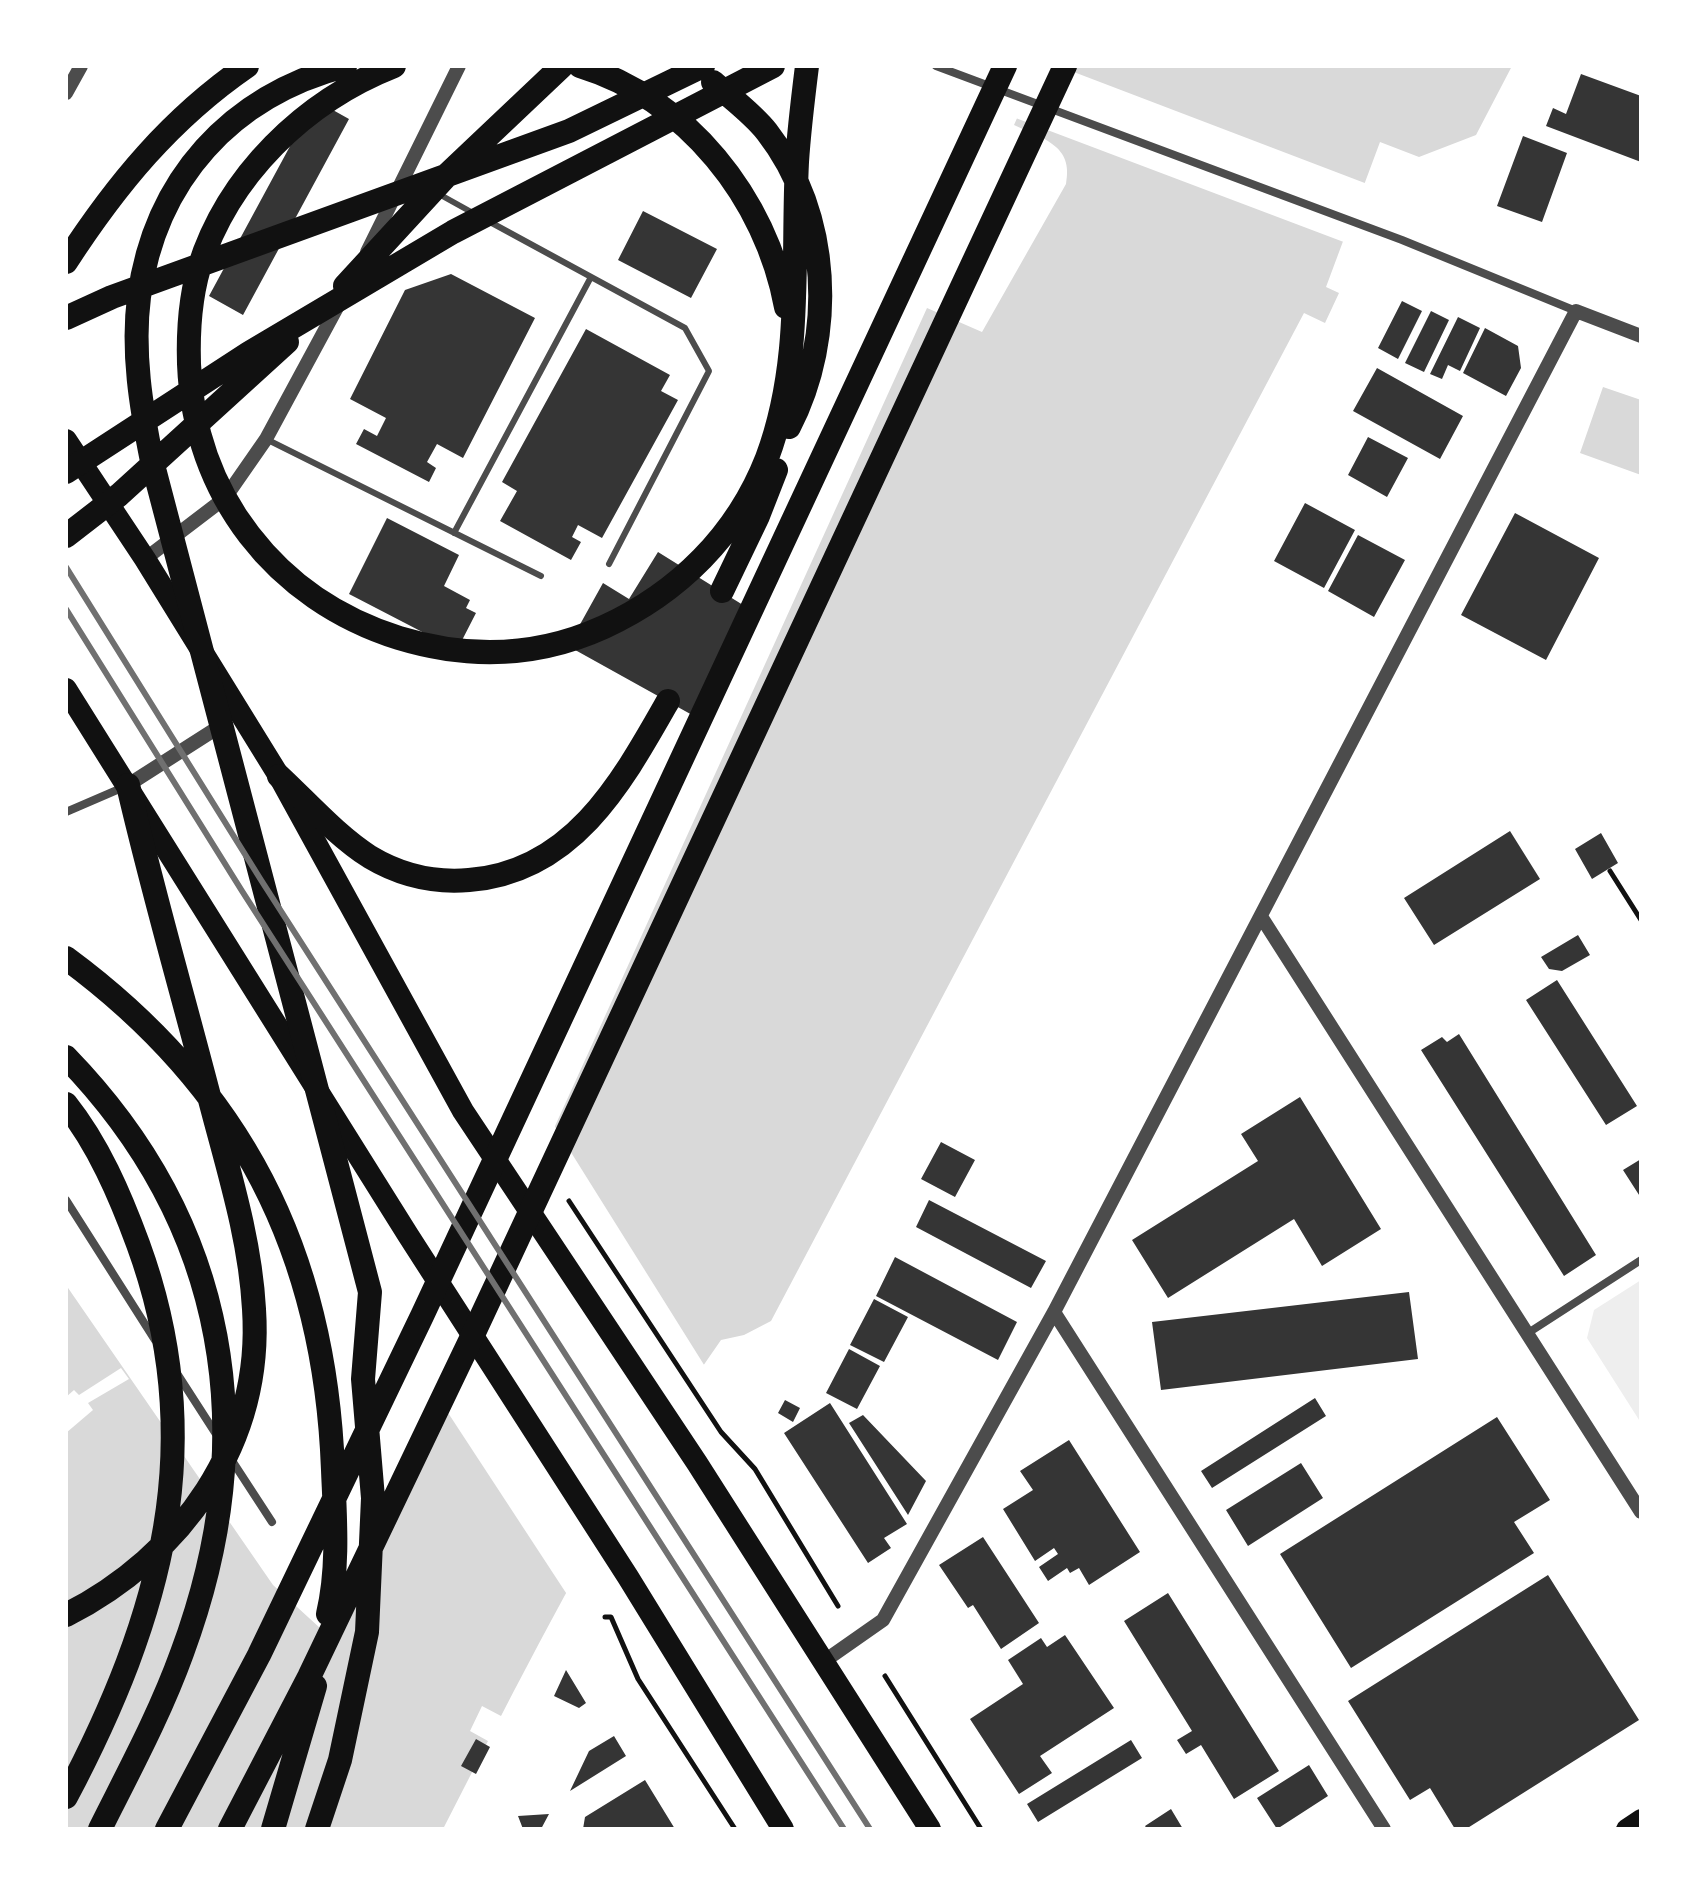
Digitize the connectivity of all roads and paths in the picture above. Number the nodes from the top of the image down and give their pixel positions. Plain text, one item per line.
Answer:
1 (81, 66) edge
2 (247, 66) edge
3 (345, 66) edge
4 (394, 66) edge
5 (459, 66) edge
6 (562, 66) edge
7 (580, 66) edge
8 (687, 66) edge
9 (703, 66) edge
10 (773, 66) edge
11 (807, 66) edge
12 (936, 66) edge
13 (1005, 66) edge
14 (1065, 66) edge
15 (66, 93) edge
16 (407, 177) junction
17 (66, 262) edge
18 (591, 277) junction
19 (1576, 311) junction
20 (66, 318) edge
21 (1641, 336) edge
22 (789, 427) junction
23 (266, 439) junction
24 (66, 440) edge
25 (66, 472) edge
26 (454, 533) junction
27 (66, 536) edge
28 (145, 559) junction
29 (609, 564) dead end
30 (541, 576) dead end
31 (726, 583) dead end
32 (66, 689) edge
33 (668, 701) dead end
34 (240, 714) junction
35 (279, 776) junction
36 (128, 785) junction
37 (66, 812) edge
38 (1610, 871) dead end
39 (1262, 918) junction
40 (1641, 920) edge
41 (66, 958) edge
42 (66, 1057) edge
43 (66, 1104) edge
44 (66, 1200) edge
45 (568, 1200) dead end
46 (1641, 1260) edge
47 (1054, 1312) junction
48 (1528, 1333) junction
49 (1641, 1512) edge
50 (272, 1522) dead end
51 (838, 1606) dead end
52 (66, 1615) edge
53 (605, 1617) dead end
54 (823, 1662) junction
55 (885, 1676) dead end
56 (66, 1797) edge
57 (1641, 1819) edge
58 (100, 1829) edge
59 (167, 1829) edge
60 (230, 1829) edge
61 (273, 1829) edge
62 (317, 1829) edge
63 (735, 1829) edge
64 (783, 1829) edge
65 (930, 1829) edge
66 (981, 1829) edge
67 (1384, 1829) edge
68 (1626, 1829) edge

1 - 15 street
2 - 17 highway
3 - 62 highway
4 - 11 highway
5 - 16 street
6 - 27 highway
7 - 22 highway
8 - 22 highway
9 - 20 highway
10 - 25 highway
12 - 19 street
13 - 59 highway
14 - 60 highway
16 - 18 lane
16 - 23 street
18 - 26 lane
18 - 29 lane
19 - 21 street
19 - 39 street
22 - 31 highway
23 - 26 lane
23 - 28 street
24 - 28 highway
26 - 30 lane
28 - 34 highway
32 - 36 highway
33 - 35 highway
34 - 35 highway
34 - 36 street
35 - 54 highway
36 - 37 street
36 - 52 highway
36 - 64 highway
38 - 40 path
39 - 47 street
39 - 48 street
41 - 61 highway
42 - 58 highway
43 - 56 highway
44 - 50 street
45 - 51 path
46 - 48 street
47 - 54 street
47 - 67 street
48 - 49 street
53 - 63 path
54 - 65 highway
55 - 66 path
57 - 68 main road

